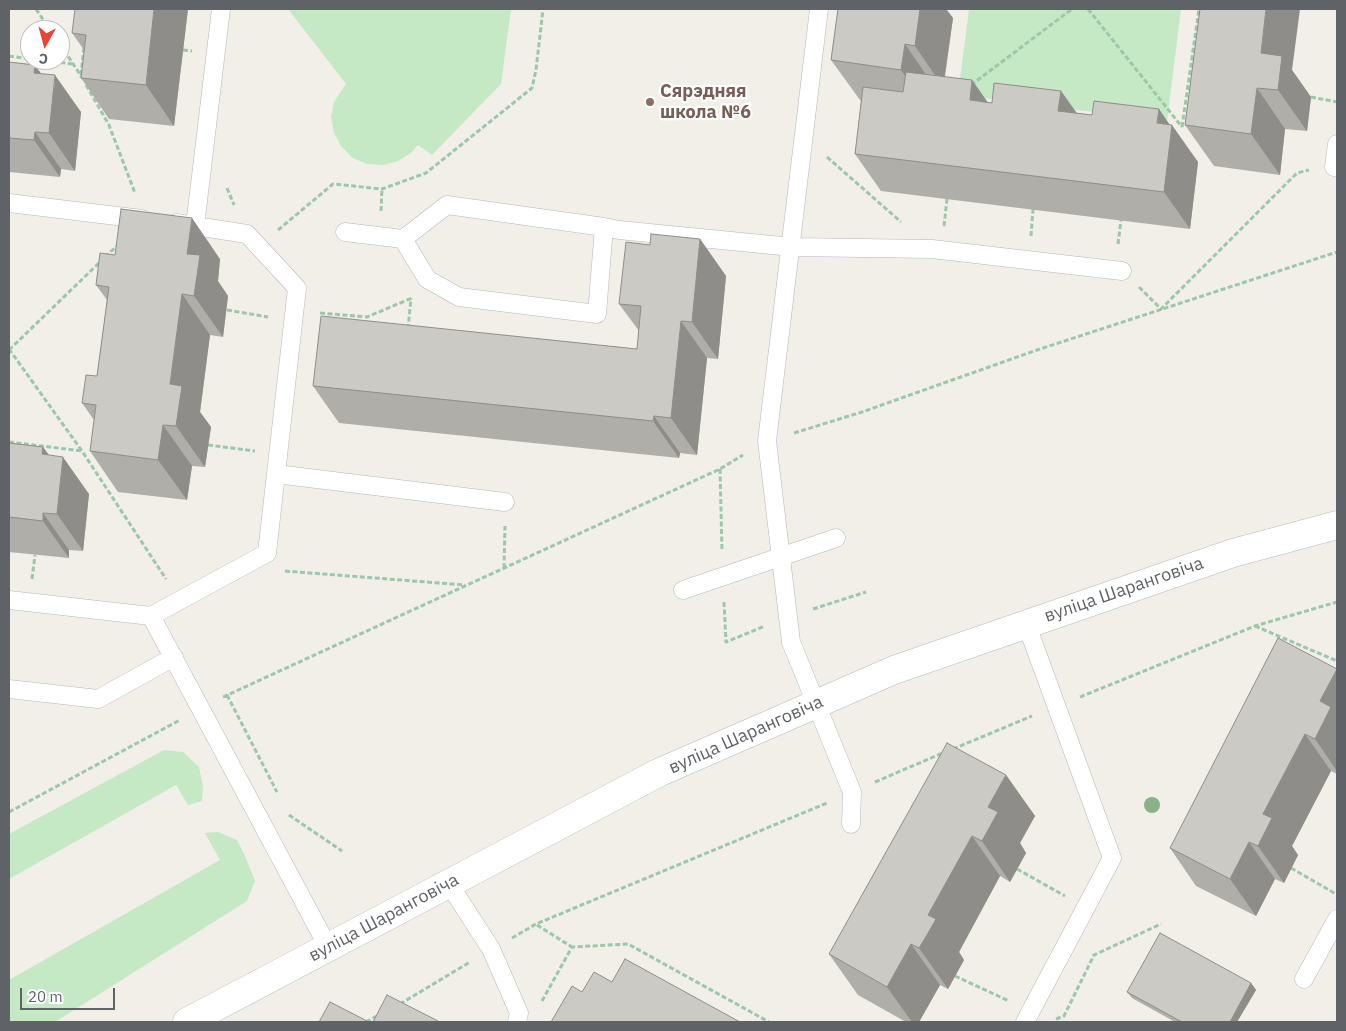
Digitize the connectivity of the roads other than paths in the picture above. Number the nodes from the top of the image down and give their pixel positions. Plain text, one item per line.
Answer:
1 (221, 9) edge
2 (819, 9) edge
3 (1337, 144) edge
4 (1334, 165) road end
5 (9, 203) edge
6 (196, 226) junction
7 (604, 227) junction
8 (345, 232) dead end
9 (402, 239) junction
10 (792, 247) junction
11 (1122, 271) road end
12 (276, 474) junction
13 (505, 502) road end
14 (1337, 525) edge
15 (836, 538) dead end
16 (780, 557) junction
17 (683, 590) dead end
18 (9, 600) edge
19 (151, 616) junction
20 (1026, 623) junction
21 (174, 657) junction
22 (9, 689) edge
23 (817, 704) junction
24 (851, 824) dead end
25 (450, 884) junction
26 (1337, 919) edge
27 (328, 947) junction
28 (1304, 979) dead end
29 (1028, 1017) edge
30 (518, 1018) edge
31 (187, 1022) edge

1 - 6 lane
2 - 10 lane
3 - 4 lane
5 - 6 lane
6 - 12 lane
7 - 9 lane
7 - 9 lane
7 - 10 lane
8 - 9 lane
10 - 11 lane
10 - 16 lane
12 - 13 lane
12 - 19 lane
14 - 20 main road, вуліца Шаранговіча
15 - 16 lane
16 - 17 lane
16 - 23 lane
18 - 19 lane
19 - 21 lane
20 - 23 main road, вуліца Шаранговіча
20 - 29 lane
21 - 22 lane
21 - 27 lane
23 - 24 lane
23 - 25 main road, вуліца Шаранговіча
25 - 27 main road, вуліца Шаранговіча
25 - 30 lane
26 - 28 lane
27 - 31 main road, вуліца Шаранговіча

